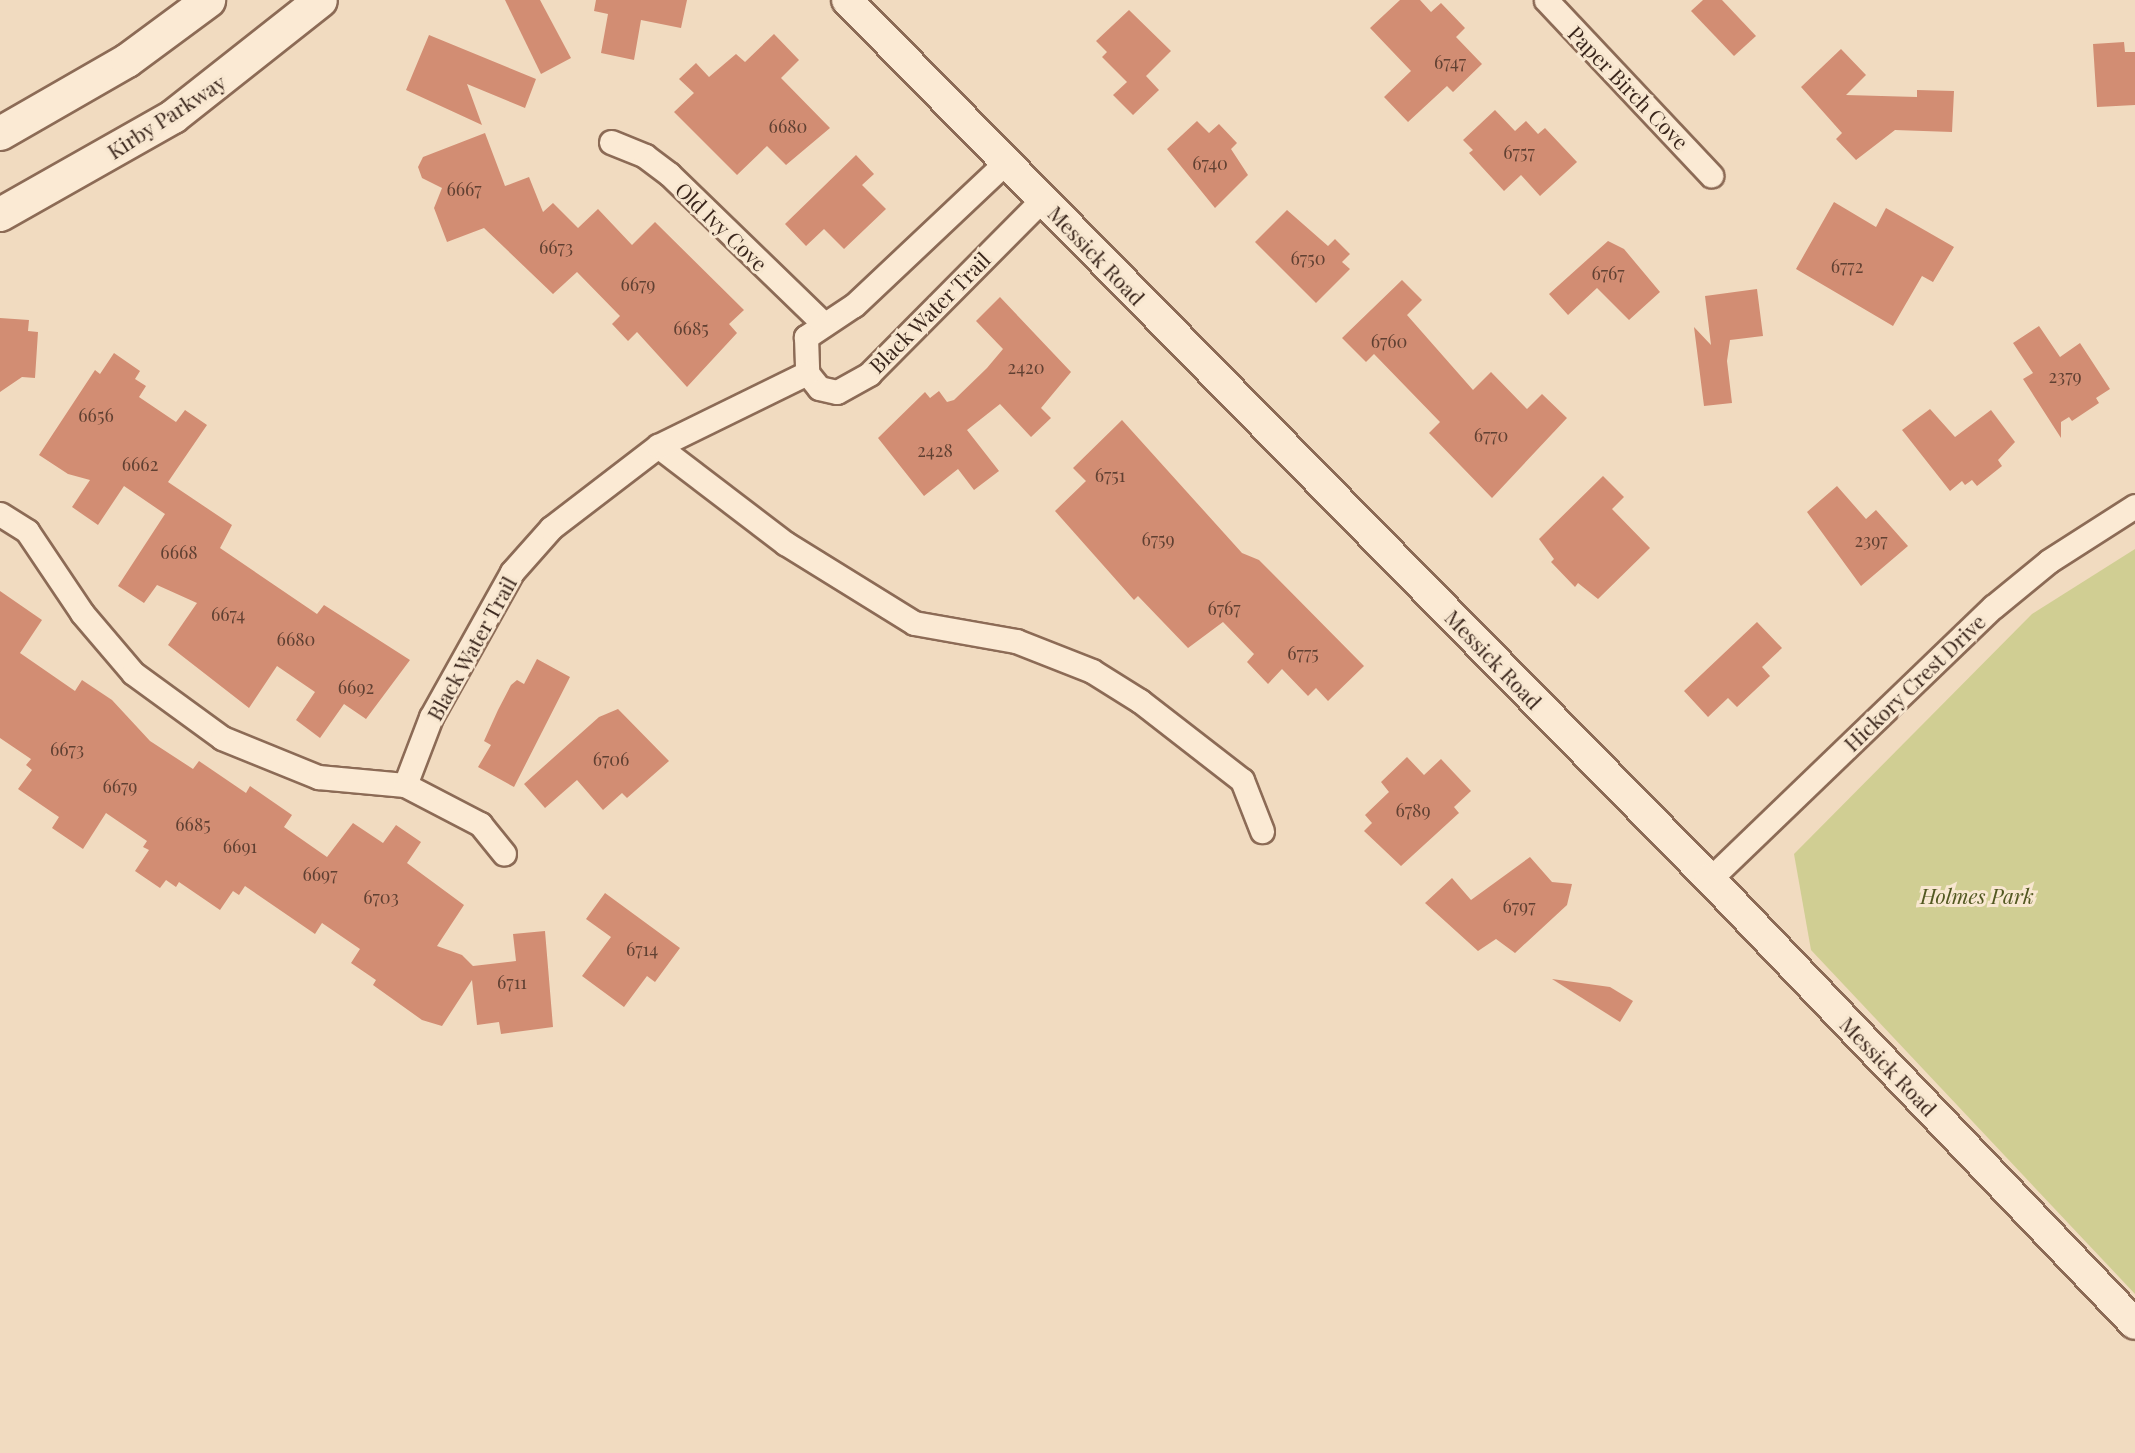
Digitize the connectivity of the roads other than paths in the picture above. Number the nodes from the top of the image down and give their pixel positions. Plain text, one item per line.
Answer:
1 (208, 0) edge
2 (320, 0) edge
3 (847, 0) edge
4 (1546, 0) edge
5 (0, 133) edge
6 (611, 142) dead end
7 (1006, 162) junction
8 (1711, 175) dead end
9 (1042, 199) junction
10 (0, 214) edge
11 (824, 324) junction
12 (807, 373) junction
13 (658, 446) junction
14 (2135, 506) edge
15 (0, 514) edge
16 (405, 785) junction
17 (1262, 831) dead end
18 (504, 854) dead end
19 (1710, 879) junction
20 (2135, 1324) edge

1 - 5 main road
2 - 10 main road, Kirby Parkway
3 - 7 street, Messick Road
4 - 8 street, Paper Birch Cove
6 - 11 street, Old Ivy Cove
7 - 9 street, Messick Road
7 - 11 street
9 - 12 street, Black Water Trail
9 - 19 street, Messick Road
11 - 12 street
12 - 13 street, Black Water Trail
13 - 16 street, Black Water Trail
13 - 17 street
14 - 19 street, Hickory Crest Drive
15 - 16 street
16 - 18 street
19 - 20 street, Messick Road

